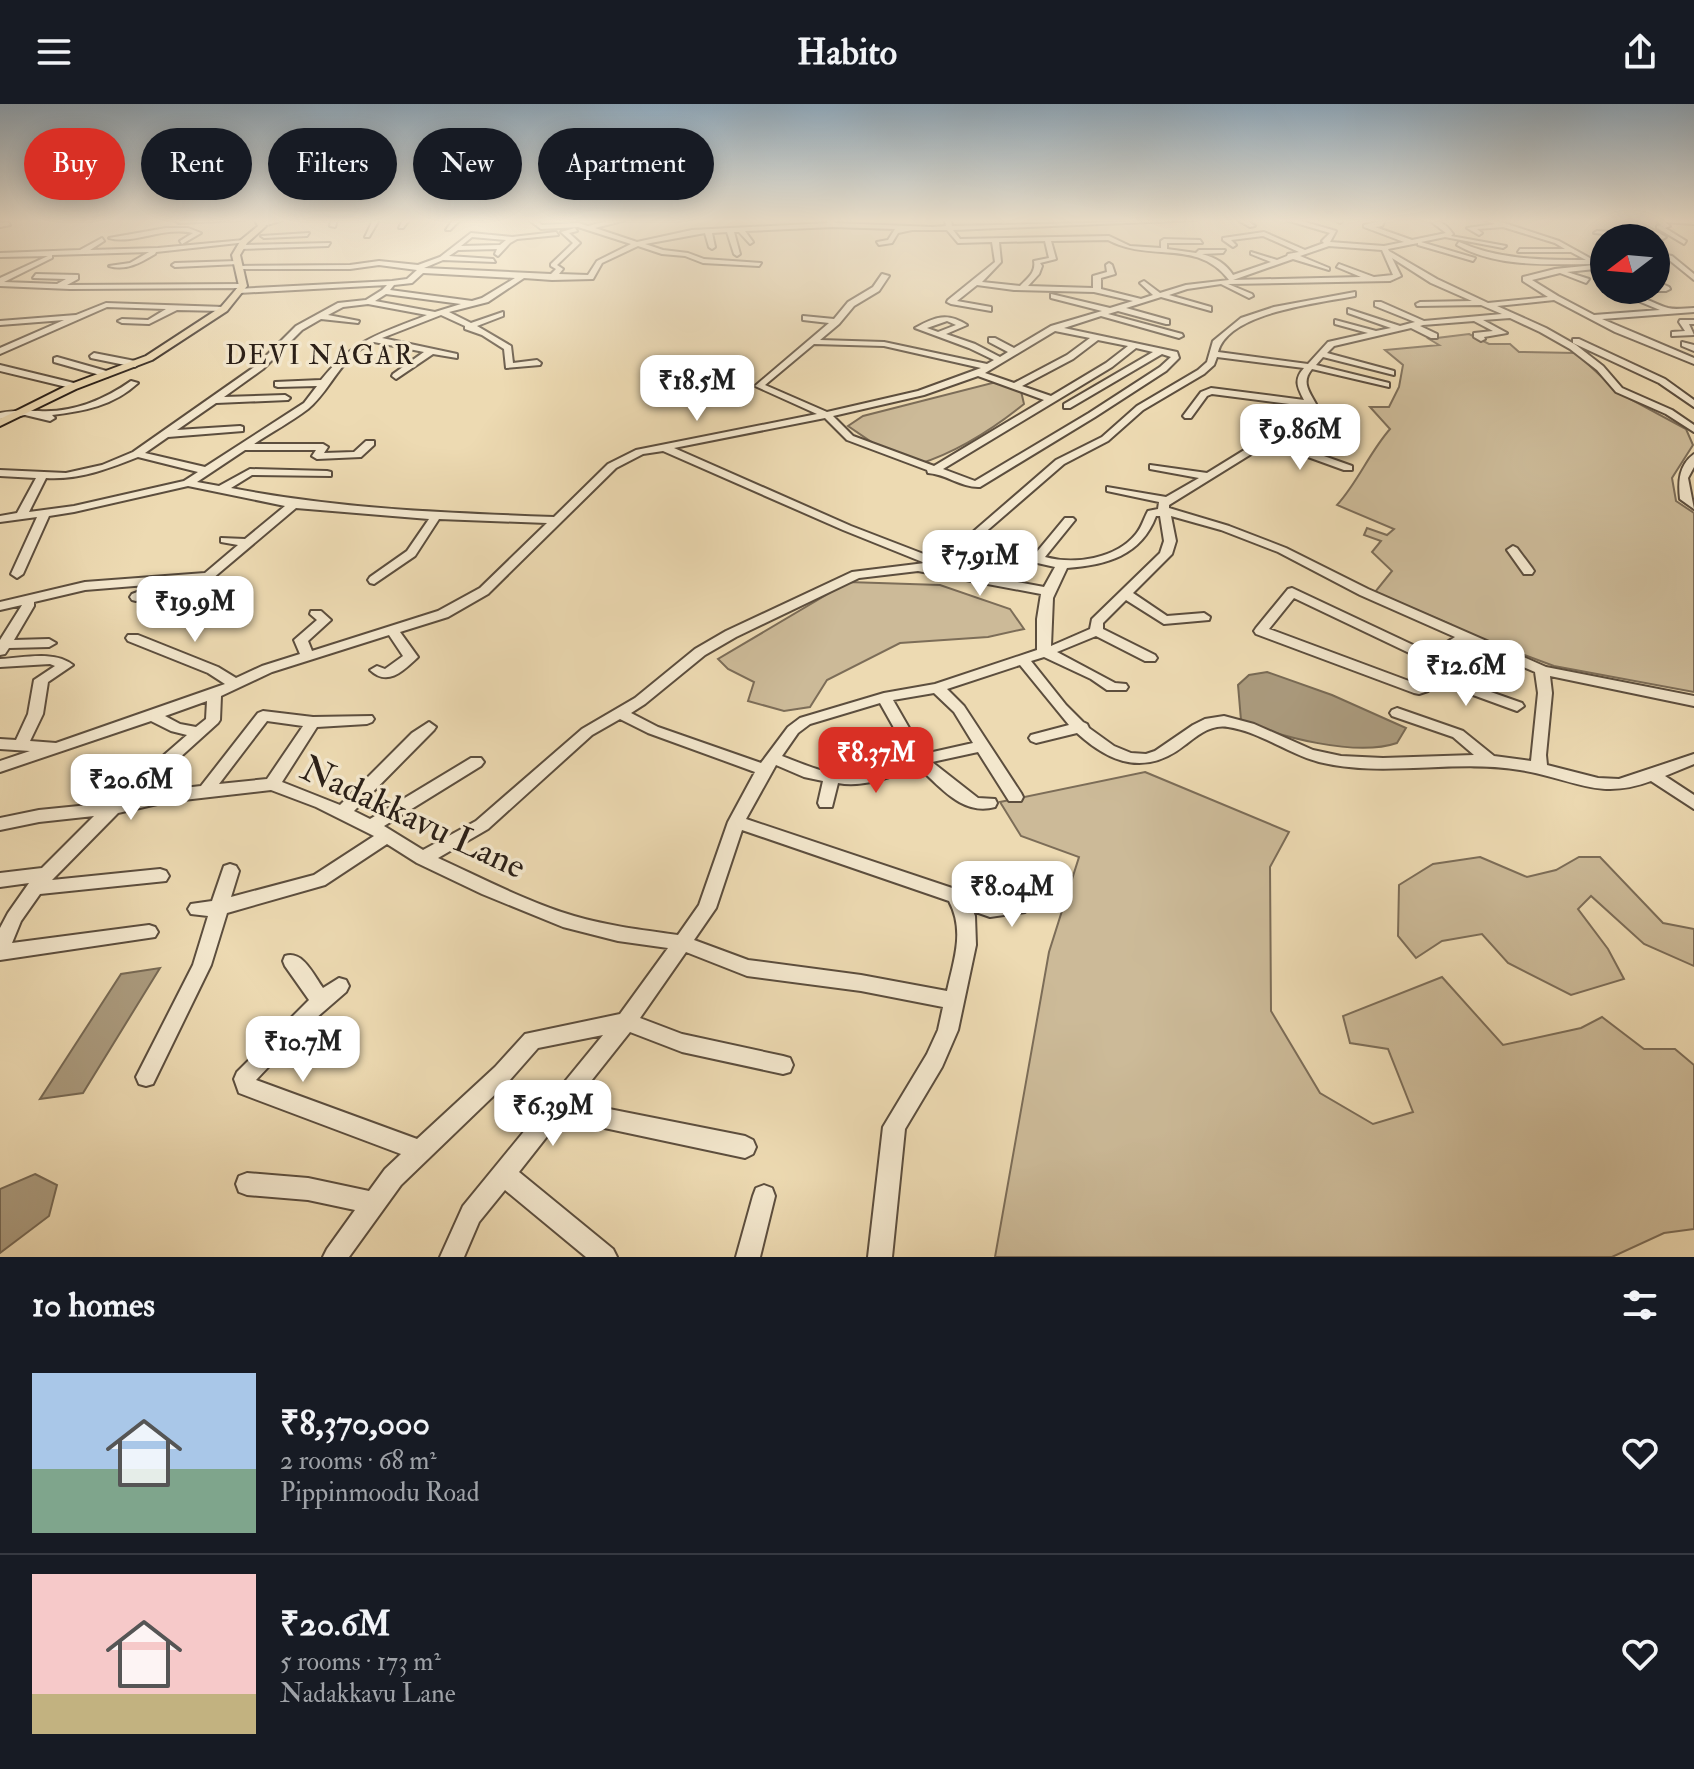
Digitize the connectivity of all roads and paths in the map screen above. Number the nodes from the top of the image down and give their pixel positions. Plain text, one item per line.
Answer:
1 (169, 274) edge
2 (242, 274) edge
3 (415, 274) edge
4 (457, 274) edge
5 (487, 274) edge
6 (556, 274) edge
7 (590, 274) edge
8 (986, 274) edge
9 (1036, 274) edge
10 (1111, 274) edge
11 (1224, 274) edge
12 (1244, 274) edge
13 (1325, 274) edge
14 (1358, 274) edge
15 (1396, 274) edge
16 (1423, 274) edge
17 (1537, 274) edge
18 (1564, 274) edge
19 (32, 276) dead end
20 (523, 276) junction
21 (885, 276) dead end
22 (1329, 276) junction
23 (552, 278) junction
24 (1226, 280) junction
25 (1376, 281) junction
26 (1526, 281) junction
27 (1586, 281) dead end
28 (0, 282) edge
29 (392, 283) junction
30 (467, 283) dead end
31 (976, 283) junction
32 (1144, 283) dead end
33 (25, 284) junction
34 (47, 285) junction
35 (132, 285) junction
36 (1555, 285) dead end
37 (58, 286) junction
38 (157, 286) junction
39 (1023, 287) junction
40 (241, 288) junction
41 (11, 290) dead end
42 (1097, 290) junction
43 (34, 292) dead end
44 (385, 292) junction
45 (1494, 293) dead end
46 (1352, 294) dead end
47 (174, 295) dead end
48 (1160, 295) junction
49 (1054, 296) dead end
50 (1249, 296) dead end
51 (1555, 298) junction
52 (1143, 301) junction
53 (368, 302) junction
54 (1520, 302) junction
55 (474, 303) junction
56 (1378, 304) dead end
57 (1420, 304) dead end
58 (1484, 304) junction
59 (1619, 304) edge
60 (1650, 304) edge
61 (106, 305) junction
62 (162, 307) junction
63 (174, 307) junction
64 (337, 308) junction
65 (1063, 308) dead end
66 (224, 309) junction
67 (988, 309) dead end
68 (1208, 309) dead end
69 (1536, 309) dead end
70 (1508, 310) junction
71 (1678, 310) junction
72 (1694, 310) edge
73 (1351, 311) dead end
74 (1666, 311) junction
75 (1113, 312) junction
76 (1654, 312) junction
77 (381, 313) dead end
78 (439, 313) junction
79 (500, 314) dead end
80 (83, 316) junction
81 (322, 317) junction
82 (1085, 317) junction
83 (1593, 317) junction
84 (806, 318) dead end
85 (1, 319) edge
86 (1474, 319) junction
87 (1694, 320) edge
88 (122, 321) dead end
89 (355, 321) dead end
90 (836, 322) junction
91 (1166, 322) dead end
92 (1338, 322) dead end
93 (1411, 325) junction
94 (1054, 328) junction
95 (473, 329) junction
96 (0, 330) edge
97 (1543, 330) junction
98 (1377, 333) junction
99 (1655, 333) dead end
100 (939, 334) dead end
101 (1629, 334) junction
102 (1675, 334) dead end
103 (1179, 336) dead end
104 (1434, 336) dead end
105 (1096, 337) junction
106 (373, 339) junction
107 (1481, 339) dead end
108 (31, 340) junction
109 (992, 340) dead end
110 (813, 342) junction
111 (472, 344) dead end
112 (951, 346) dead end
113 (1134, 346) junction
114 (0, 351) edge
115 (1161, 351) junction
116 (430, 352) junction
117 (521, 352) dead end
118 (1015, 352) junction
119 (508, 354) junction
120 (1215, 354) junction
121 (1322, 354) junction
122 (94, 356) dead end
123 (454, 356) dead end
124 (1691, 358) edge
125 (57, 360) dead end
126 (537, 363) dead end
127 (135, 364) junction
128 (994, 364) junction
129 (1310, 366) junction
130 (0, 368) edge
131 (978, 373) junction
132 (1391, 373) dead end
133 (107, 374) junction
134 (396, 376) dead end
135 (134, 383) dead end
136 (325, 383) junction
137 (278, 384) dead end
138 (1386, 385) dead end
139 (75, 386) junction
140 (1014, 386) junction
141 (285, 398) dead end
142 (213, 400) junction
143 (1049, 400) junction
144 (1311, 404) junction
145 (1694, 404) edge
146 (1067, 406) junction
147 (22, 412) junction
148 (42, 414) junction
149 (827, 415) junction
150 (1092, 415) junction
151 (0, 416) edge
152 (1188, 416) dead end
153 (53, 420) dead end
154 (0, 423) edge
155 (240, 429) dead end
156 (1694, 429) edge
157 (166, 434) junction
158 (1266, 439) junction
159 (370, 443) dead end
160 (242, 447) junction
161 (663, 447) junction
162 (137, 454) junction
163 (1694, 457) edge
164 (1154, 467) dead end
165 (1348, 468) dead end
166 (205, 470) junction
167 (932, 471) junction
168 (0, 473) edge
169 (43, 474) junction
170 (327, 474) dead end
171 (1208, 476) junction
172 (188, 483) junction
173 (1111, 489) dead end
174 (220, 490) junction
175 (294, 504) junction
176 (1694, 506) edge
177 (1165, 508) junction
178 (44, 514) junction
179 (436, 516) junction
180 (21, 517) junction
181 (0, 519) edge
182 (555, 520) junction
183 (1069, 520) dead end
184 (225, 540) dead end
185 (250, 543) junction
186 (1513, 550) dead end
187 (934, 562) junction
188 (1060, 565) junction
189 (919, 568) junction
190 (1528, 571) dead end
191 (17, 574) dead end
192 (179, 578) junction
193 (374, 580) dead end
194 (1048, 592) junction
195 (1124, 593) junction
196 (136, 597) dead end
197 (28, 599) junction
198 (0, 606) edge
199 (316, 614) dead end
200 (1204, 617) dead end
201 (392, 630) junction
202 (1096, 631) junction
203 (1464, 637) junction
204 (133, 638) dead end
205 (49, 643) dead end
206 (2, 647) edge
207 (1044, 651) junction
208 (307, 656) junction
209 (1022, 658) junction
210 (1150, 658) dead end
211 (1431, 658) junction
212 (0, 663) edge
213 (377, 670) dead end
214 (1542, 670) junction
215 (1428, 674) junction
216 (235, 684) junction
217 (1121, 687) dead end
218 (937, 688) junction
219 (214, 694) junction
220 (884, 697) junction
221 (1694, 701) edge
222 (1517, 706) dead end
223 (620, 713) junction
224 (1397, 713) dead end
225 (152, 715) junction
226 (367, 719) dead end
227 (313, 722) junction
228 (429, 727) dead end
229 (1082, 727) junction
230 (200, 733) junction
231 (1036, 738) dead end
232 (0, 744) edge
233 (20, 745) junction
234 (982, 746) junction
235 (57, 748) junction
236 (1694, 759) edge
237 (920, 760) junction
238 (1489, 760) junction
239 (476, 762) dead end
240 (768, 764) junction
241 (0, 767) edge
242 (1540, 767) junction
243 (1653, 775) junction
244 (832, 776) junction
245 (272, 784) junction
246 (206, 791) junction
247 (1015, 797) dead end
248 (826, 803) dead end
249 (989, 803) dead end
250 (1694, 803) edge
251 (116, 808) junction
252 (342, 812) junction
253 (736, 822) junction
254 (0, 824) edge
255 (371, 826) junction
256 (387, 835) junction
257 (423, 858) junction
258 (230, 871) dead end
259 (160, 876) dead end
260 (1031, 878) dead end
261 (0, 880) edge
262 (40, 881) junction
263 (957, 899) junction
264 (218, 908) junction
265 (197, 909) dead end
266 (149, 932) dead end
267 (2, 941) edge
268 (682, 943) junction
269 (292, 961) dead end
270 (339, 986) dead end
271 (321, 1001) junction
272 (955, 1001) junction
273 (626, 1022) junction
274 (783, 1065) dead end
275 (146, 1077) dead end
276 (564, 1097) junction
277 (745, 1147) dead end
278 (418, 1150) junction
279 (504, 1175) junction
280 (247, 1184) dead end
281 (764, 1196) dead end
282 (374, 1203) junction
283 (335, 1257) edge
284 (452, 1257) edge
285 (605, 1257) edge
286 (748, 1257) edge
287 (880, 1257) edge

1 - 38 street
2 - 40 main road
3 - 29 street
4 - 30 street
5 - 20 street
6 - 23 street
7 - 23 street
8 - 31 street
9 - 39 street
10 - 42 street
11 - 24 street
12 - 24 street
13 - 22 street
14 - 25 street
15 - 25 street
16 - 58 street
17 - 26 street
18 - 27 street
19 - 37 street
20 - 23 street
20 - 55 street
21 - 90 street
22 - 24 street
22 - 25 street
24 - 48 street
24 - 50 street
26 - 36 street
26 - 51 street
28 - 33 street
29 - 40 street
29 - 44 street
31 - 39 street
31 - 67 street
32 - 48 street
33 - 34 street
33 - 41 street
34 - 37 street
34 - 43 street
35 - 37 street
35 - 38 street
35 - 61 street
38 - 40 street
39 - 42 street
40 - 66 main road
42 - 52 street
44 - 53 street
44 - 55 street
45 - 70 street
46 - 120 street
47 - 62 street
48 - 52 street
48 - 68 street
49 - 75 street
51 - 54 street
51 - 83 street
52 - 75 street
53 - 64 street
53 - 78 street
54 - 69 street
54 - 70 street
55 - 78 street
56 - 93 street
57 - 58 street
58 - 70 street
59 - 76 street
60 - 74 street
61 - 62 street
61 - 80 street
62 - 63 street
63 - 66 street
63 - 88 street
64 - 77 street
64 - 81 street
65 - 82 street
66 - 127 main road
70 - 86 street
70 - 97 street
71 - 72 street
71 - 74 street
71 - 87 street
73 - 93 street
74 - 76 street
75 - 82 street
75 - 91 street
75 - 103 street
76 - 83 street
78 - 95 street
78 - 106 street
79 - 95 street
80 - 85 street
80 - 108 street
81 - 89 street
81 - 142 street
82 - 94 street
83 - 101 street
84 - 90 street
86 - 93 street
86 - 107 street
87 - 102 street
90 - 110 street
92 - 98 street
93 - 98 street
93 - 104 street
94 - 105 street
94 - 118 street
95 - 111 street
95 - 119 street
96 - 108 street
97 - 145 street
97 - 156 street
98 - 121 street
99 - 101 street
100 - 128 street
101 - 124 street
105 - 113 street
105 - 140 street
106 - 116 street
106 - 136 street
108 - 114 street
109 - 118 street
110 - 128 street
110 - 149 street
112 - 128 street
113 - 115 street
113 - 143 street
115 - 146 street
115 - 150 street
116 - 123 street
116 - 134 street
117 - 119 street
118 - 128 street
119 - 126 street
120 - 129 street
120 - 187 street
121 - 129 street
121 - 132 street
122 - 127 street
125 - 133 street
127 - 133 main road
128 - 131 street
129 - 138 street
129 - 144 street
130 - 139 street
131 - 140 street
131 - 149 street
133 - 139 main road
135 - 148 street
136 - 137 street
136 - 160 street
139 - 147 main road
140 - 143 street
141 - 142 street
142 - 157 street
143 - 146 street
143 - 167 street
144 - 152 street
144 - 158 street
146 - 150 street
147 - 148 street
147 - 151 street
147 - 154 main road
148 - 153 street
149 - 161 street
149 - 167 street
150 - 167 street
155 - 157 street
157 - 162 street
158 - 165 street
158 - 171 street
159 - 160 street
160 - 166 street
161 - 182 street
161 - 187 street
162 - 166 street
162 - 169 street
163 - 176 street
164 - 171 street
166 - 172 street
168 - 169 street
169 - 180 street
170 - 174 street
171 - 177 street
172 - 174 street
172 - 178 street
173 - 177 street
174 - 175 street
175 - 179 street
175 - 185 street
177 - 188 street
177 - 195 street
177 - 203 street
178 - 180 street
178 - 191 street
179 - 182 street
179 - 193 street
180 - 181 street
182 - 201 street
183 - 188 street
184 - 185 street
185 - 192 street
186 - 190 street
187 - 189 street
188 - 194 street
189 - 194 street
189 - 223 street
192 - 196 street
192 - 197 street
194 - 207 street
195 - 200 street
195 - 202 street
197 - 198 street
197 - 206 street
199 - 208 street
201 - 208 street
201 - 213 street
202 - 207 street
202 - 210 street
203 - 211 street
203 - 214 street
204 - 216 street
205 - 206 street
207 - 209 street
207 - 217 street
208 - 216 street
209 - 218 street
209 - 229 street
211 - 215 street
211 - 215 street
212 - 233 street
214 - 221 street
214 - 242 street
215 - 222 street
216 - 219 street
218 - 220 street
218 - 234 street
219 - 225 street
219 - 230 street
220 - 237 street
220 - 240 street
223 - 240 street
223 - 257 street
224 - 238 street
225 - 230 street
225 - 235 street
226 - 227 street
227 - 245 street
227 - 246 street
228 - 252 street
229 - 231 street
229 - 238 street
230 - 251 street
232 - 233 street
233 - 235 street
234 - 237 street
234 - 247 street
235 - 241 street
236 - 243 street
237 - 244 street
237 - 249 street
238 - 242 street
239 - 255 street
240 - 244 street
240 - 253 street
242 - 243 street
243 - 250 street
244 - 248 street
245 - 246 street, Nadakkavu Lane
245 - 252 street, Nadakkavu Lane
246 - 251 street, Nadakkavu Lane
251 - 254 street, Nadakkavu Lane
251 - 262 street
252 - 255 street, Nadakkavu Lane
253 - 263 street
253 - 268 street
255 - 256 street, Nadakkavu Lane
256 - 257 street, Nadakkavu Lane
256 - 264 street
257 - 268 street, Nadakkavu Lane
258 - 264 street
259 - 262 street
260 - 263 street
261 - 262 street
262 - 267 street
263 - 272 street
264 - 265 street
264 - 275 street
266 - 267 street
268 - 272 street, Nadakkavu Lane
268 - 273 street
269 - 271 street
270 - 271 street
271 - 278 street
272 - 287 street
273 - 274 street
273 - 276 street
273 - 278 street
276 - 277 street
276 - 279 street
278 - 282 street
279 - 284 street
279 - 285 street
280 - 282 street
281 - 286 street
282 - 283 street

